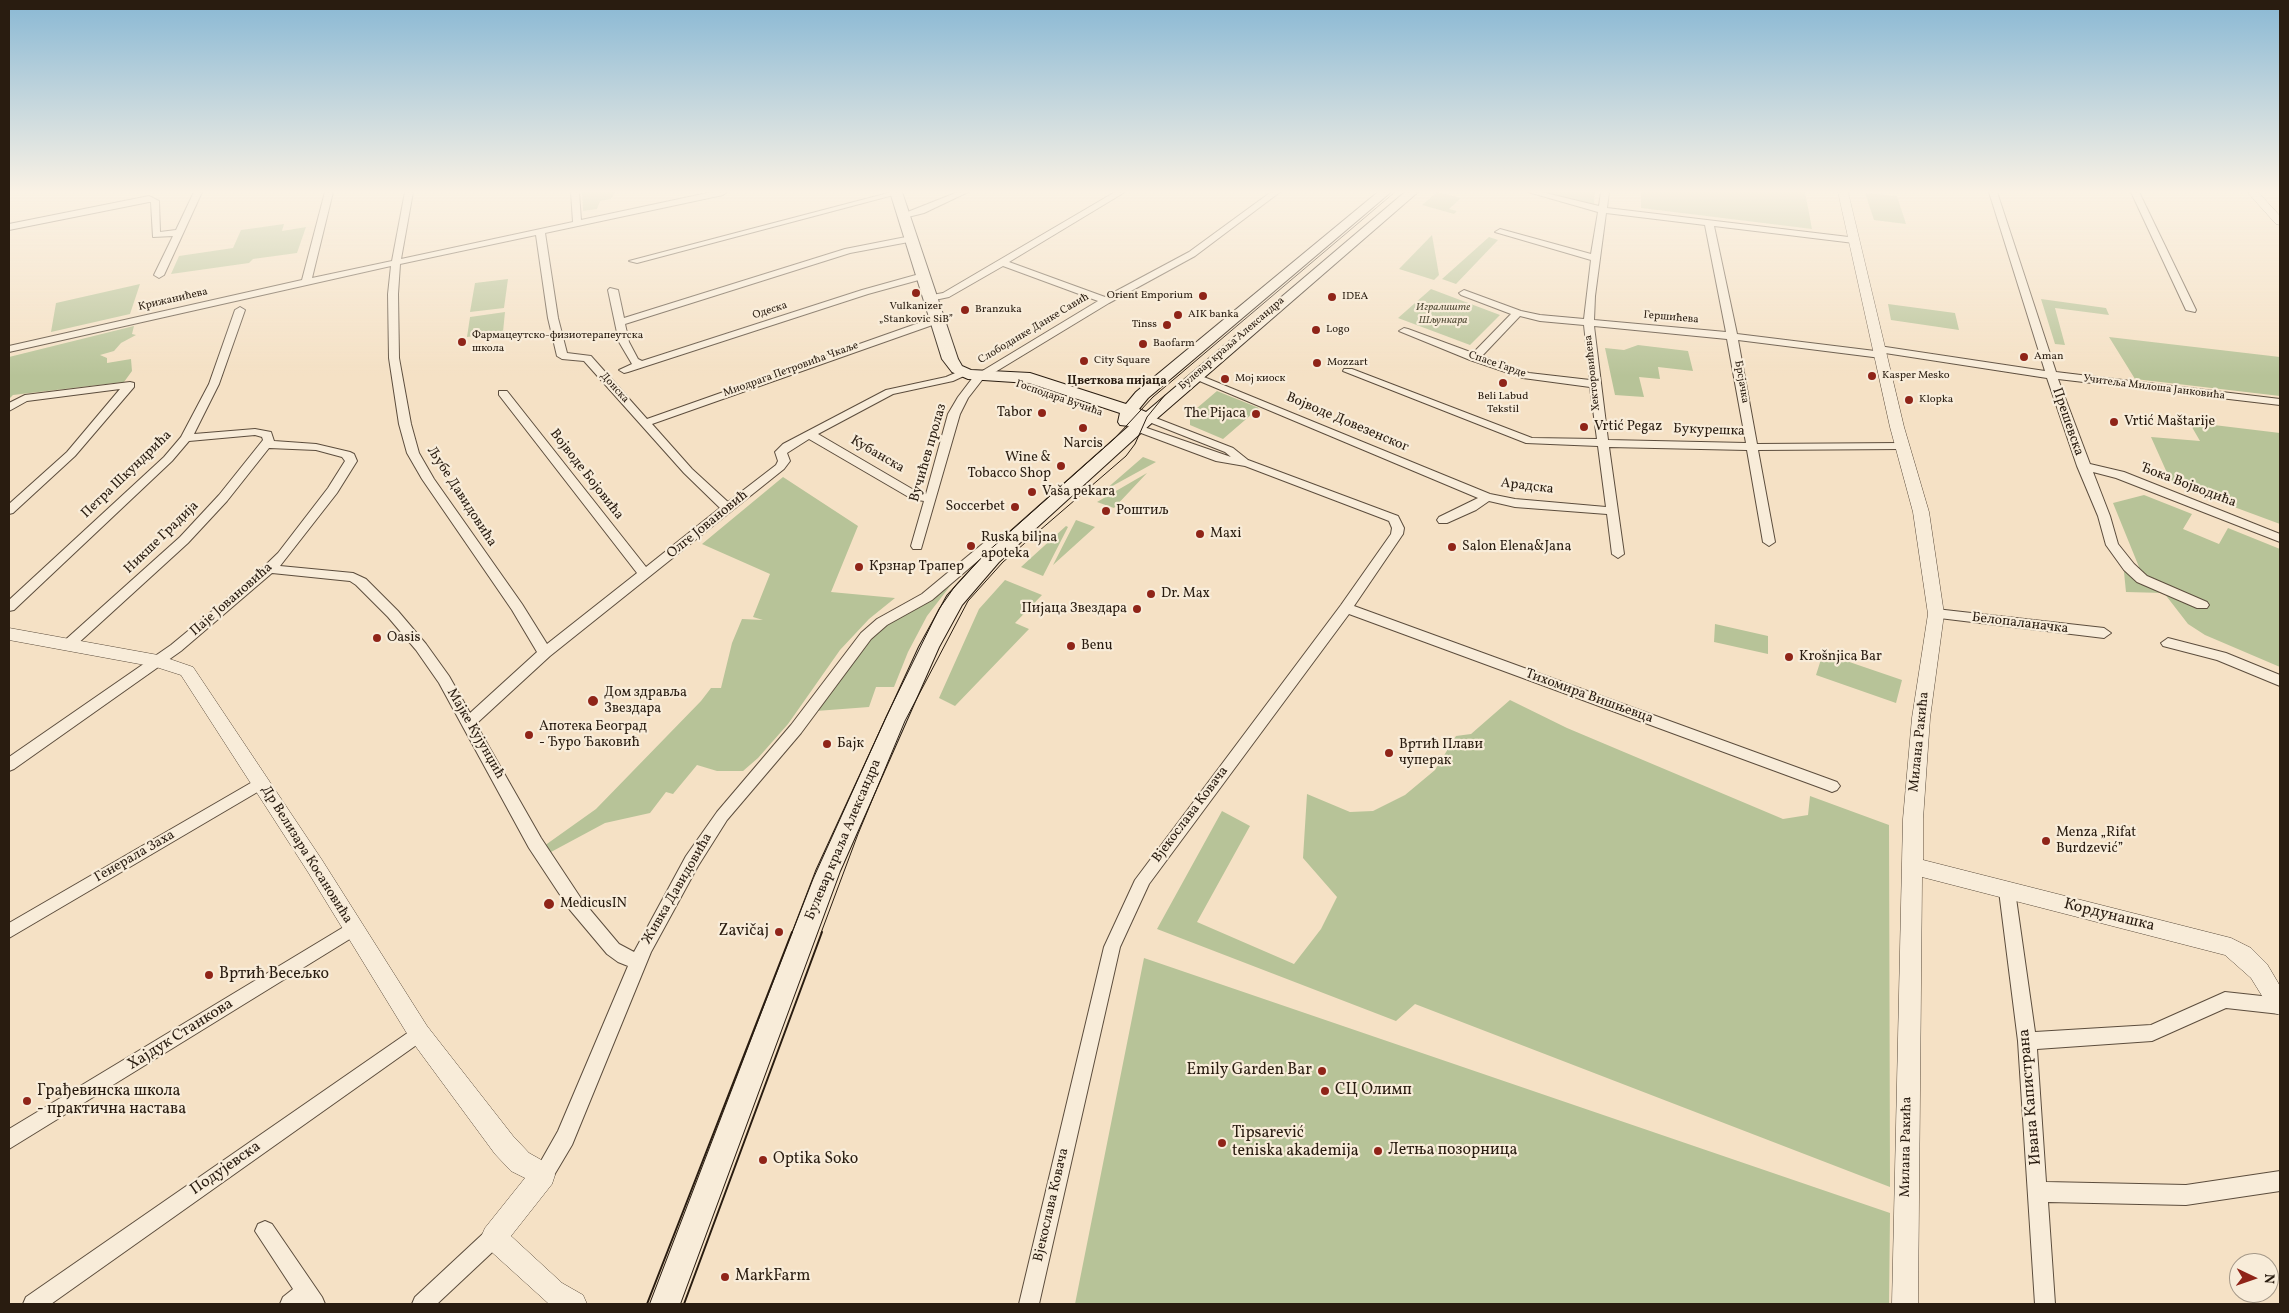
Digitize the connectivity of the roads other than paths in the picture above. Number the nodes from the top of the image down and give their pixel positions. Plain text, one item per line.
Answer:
1 (170, 253) edge
2 (313, 253) edge
3 (398, 253) edge
4 (437, 253) edge
5 (543, 253) edge
6 (663, 253) edge
7 (844, 253) edge
8 (916, 253) edge
9 (1017, 253) edge
10 (1193, 253) edge
11 (1312, 253) edge
12 (1340, 253) edge
13 (1578, 253) edge
14 (1596, 253) edge
15 (1715, 253) edge
16 (1857, 253) edge
17 (2013, 253) edge
18 (2164, 253) edge
19 (1595, 258) junction
20 (634, 261) dead end
21 (396, 262) junction
22 (1002, 262) junction
23 (159, 275) dead end
24 (923, 276) junction
25 (306, 282) junction
26 (613, 290) dead end
27 (1464, 292) dead end
28 (930, 298) junction
29 (1106, 301) junction
30 (240, 310) dead end
31 (2191, 310) dead end
32 (1518, 313) junction
33 (937, 320) junction
34 (620, 322) junction
35 (1588, 324) junction
36 (1404, 331) dead end
37 (1732, 336) junction
38 (9, 349) edge
39 (1880, 352) junction
40 (1474, 358) junction
41 (640, 364) junction
42 (624, 370) dead end
43 (1348, 371) dead end
44 (962, 372) junction
45 (985, 375) junction
46 (2052, 376) junction
47 (1195, 377) junction
48 (1594, 384) junction
49 (503, 393) dead end
50 (19, 399) joint
51 (2280, 402) edge
52 (9, 408) edge
53 (1136, 418) junction
54 (645, 423) junction
55 (809, 434) junction
56 (186, 438) junction
57 (1602, 443) junction
58 (267, 444) junction
59 (1901, 446) junction
60 (1752, 447) junction
61 (2082, 466) junction
62 (1487, 497) junction
63 (931, 498) junction
64 (727, 508) junction
65 (9, 510) edge
66 (1613, 511) junction
67 (1443, 520) dead end
68 (2280, 538) edge
69 (1013, 539) junction
70 (1769, 542) dead end
71 (917, 546) dead end
72 (1618, 554) dead end
73 (270, 569) junction
74 (645, 574) junction
75 (2202, 605) dead end
76 (9, 607) edge
77 (1346, 608) junction
78 (1936, 614) junction
79 (2104, 634) dead end
80 (10, 635) edge
81 (2168, 643) dead end
82 (69, 644) junction
83 (545, 653) junction
84 (158, 661) junction
85 (2280, 681) edge
86 (469, 722) junction
87 (9, 765) edge
88 (261, 783) junction
89 (1832, 786) dead end
90 (1911, 866) junction
91 (2007, 891) junction
92 (352, 929) junction
93 (9, 931) edge
94 (638, 962) junction
95 (2280, 1006) edge
96 (419, 1033) junction
97 (2027, 1040) junction
98 (9, 1140) edge
99 (543, 1175) junction
100 (2280, 1182) edge
101 (2038, 1192) junction
102 (265, 1231) dead end
103 (494, 1238) junction
104 (311, 1298) edge
105 (33, 1304) edge
106 (290, 1304) edge
107 (422, 1304) edge
108 (574, 1304) edge
109 (665, 1304) edge
110 (1029, 1304) edge
111 (1905, 1304) edge
112 (2046, 1304) edge

1 - 23 street
2 - 25 street
3 - 21 street, Љубе Давидовића
4 - 21 street, Крижанићева
5 - 54 street, Донска
6 - 20 street
7 - 34 street
8 - 24 main road
9 - 22 street
10 - 29 street, Слободанке Данке Савић
11 - 53 main road, Булевар краља Александра
12 - 47 main road, Булевар краља Александра
13 - 19 street
14 - 19 street, Хекторовићева
15 - 37 street, Брсјачка
16 - 39 street, Милана Ракића
17 - 46 street, Прешевска
18 - 31 street
19 - 35 street, Хекторовићева
21 - 25 street, Крижанићева
21 - 83 street, Љубе Давидовића
22 - 28 street
22 - 29 street
24 - 28 main road
24 - 41 street, Одеска
25 - 38 street, Крижанићева
26 - 34 street
27 - 32 street, Гершићева
28 - 33 main road
29 - 45 street, Слободанке Данке Савић
30 - 56 street, Петра Шкундрића
32 - 35 street, Гершићева
32 - 40 street
33 - 44 main road
33 - 54 street, Миодрага Петровића Чкаље
34 - 41 street
35 - 37 street, Гершићева
35 - 48 street, Хекторовићева
36 - 40 street, Спасе Гарде
37 - 39 street, Гершићева
37 - 60 street, Брсјачка
39 - 46 street, Учитеља Милоша Јанковића
39 - 59 street, Милана Ракића
40 - 48 street, Спасе Гарде
41 - 42 street, Одеска
43 - 57 street, Букурешка
44 - 45 main road, Господара Вучића
44 - 55 street, Олге Јовановић
45 - 53 main road, Господара Вучића
45 - 63 street, Вучићев пролаз
46 - 51 street, Учитеља Милоша Јанковића
46 - 61 street, Прешевска
47 - 53 main road, Булевар краља Александра
47 - 62 street, Војводе Довезенског
48 - 57 street, Хекторовићева
49 - 74 street, Војводе Бојовића
50 - 52 street
50 - 65 street
53 - 69 main road, Булевар краља Александра
53 - 77 street, Вјекослава Ковача
54 - 64 street, Донска
55 - 63 street, Кубанска
55 - 64 street, Олге Јовановић
56 - 58 street
56 - 76 street, Петра Шкундрића
57 - 60 street, Букурешка
57 - 66 street, Хекторовићева
58 - 73 street, Паје Јовановића
58 - 82 street, Никше Градија
59 - 60 street, Букурешка
59 - 78 street, Милана Ракића
60 - 70 street, Брсјачка
61 - 68 street, Ђока Војводића
61 - 75 street, Прешевска
62 - 66 street, Арадска
62 - 67 street, Арадска
63 - 71 street, Вучићев пролаз
64 - 74 street, Олге Јовановић
66 - 72 street, Хекторовићева
69 - 94 street, Живка Давидовића
69 - 109 main road, Булевар краља Александра
73 - 84 street, Паје Јовановића
73 - 86 street, Мајке Кујунџић
74 - 83 street, Олге Јовановић
77 - 89 street, Тихомира Вишњевца
77 - 110 street, Вјекослава Ковача
78 - 79 street, Белопаланачка
78 - 90 street, Милана Ракића
80 - 82 street, Др Велизара Косановића
81 - 85 street
82 - 84 street, Др Велизара Косановића
83 - 86 street, Олге Јовановић
84 - 87 street, Паје Јовановића
84 - 88 street, Др Велизара Косановића
86 - 94 street, Мајке Кујунџић
88 - 92 street, Др Велизара Косановића
88 - 93 street, Генерала Заха
90 - 91 street, Кордунашка
90 - 111 street, Милана Ракића
91 - 95 street, Кордунашка
91 - 97 street, Ивана Капистрана
92 - 96 street, Др Велизара Косановића
92 - 98 street, Хајдук Станкова
94 - 99 street, Живка Давидовића
95 - 97 street
96 - 99 street, Др Велизара Косановића
96 - 105 street, Подујевска
97 - 101 street, Ивана Капистрана
99 - 103 street, Живка Давидовића
100 - 101 street
101 - 112 street, Ивана Капистрана
102 - 104 street
103 - 107 street, Живка Давидовића
103 - 108 street
104 - 106 street

